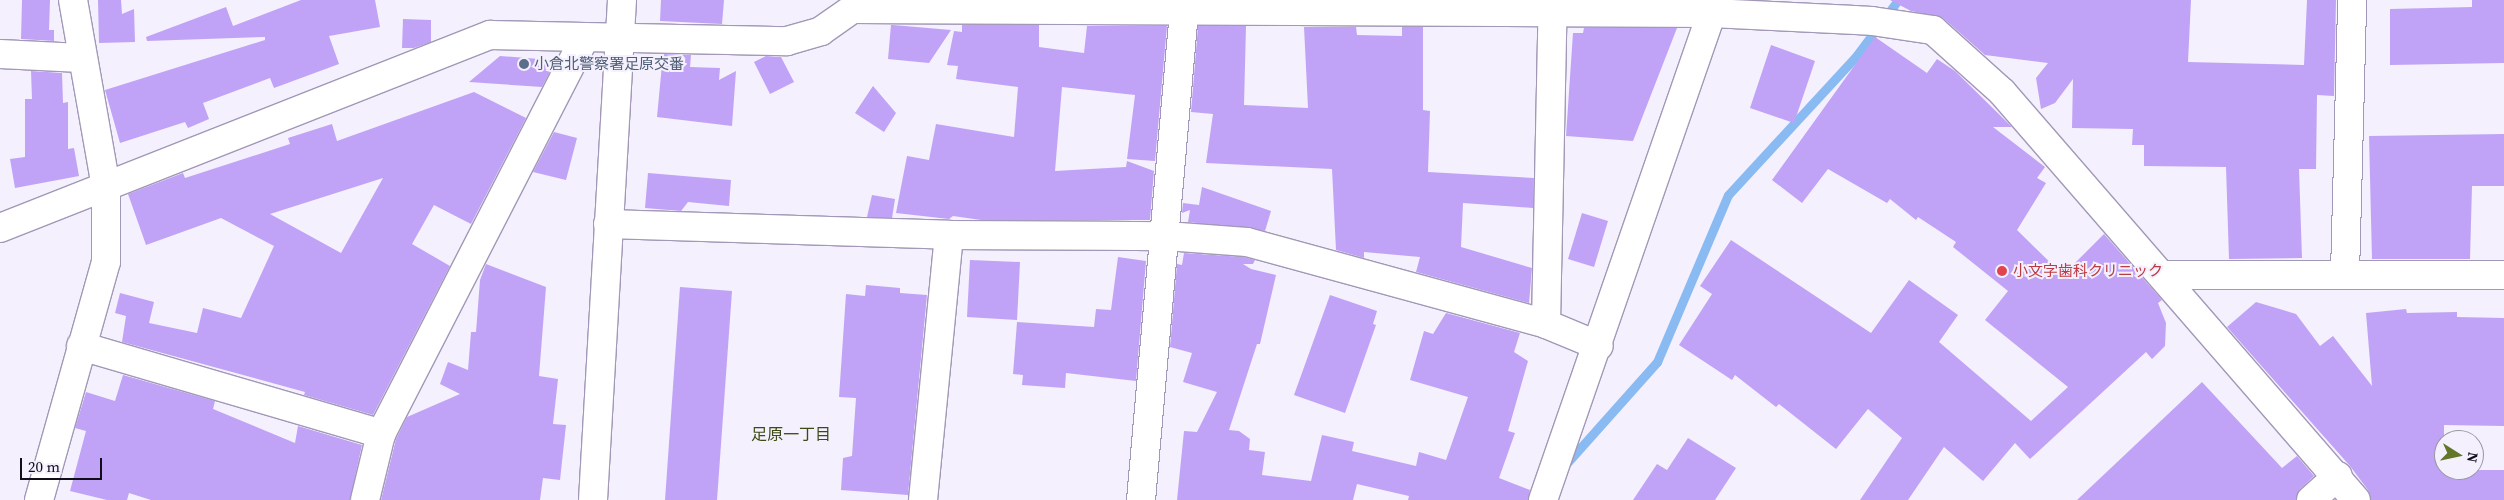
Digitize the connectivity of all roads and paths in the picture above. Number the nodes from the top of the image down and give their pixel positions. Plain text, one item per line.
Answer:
1 (72, 0) edge
2 (622, 0) edge
3 (2352, 0) edge
4 (856, 4) edge
5 (1185, 5) edge
6 (1553, 6) edge
7 (1713, 6) edge
8 (1876, 14) edge
9 (585, 37) junction
10 (620, 37) junction
11 (0, 54) edge
12 (81, 58) junction
13 (106, 188) junction
14 (608, 224) junction
15 (0, 228) edge
16 (949, 236) junction
17 (1166, 236) junction
18 (2345, 274) junction
19 (2163, 275) junction
20 (2504, 275) edge
21 (1546, 324) junction
22 (81, 346) junction
23 (1599, 346) junction
24 (381, 434) junction
25 (2338, 476) junction
26 (1544, 499) edge
27 (39, 500) edge
28 (365, 500) edge
29 (593, 500) edge
30 (923, 500) edge
31 (1141, 500) edge
32 (2310, 500) edge
33 (2356, 500) edge

1 - 12 street
2 - 10 street
3 - 18 street
4 - 5 street
4 - 10 street
5 - 6 street
5 - 17 street
6 - 7 street
6 - 21 street
7 - 8 street
7 - 23 street
8 - 19 street
9 - 10 street
9 - 13 street
9 - 24 street
10 - 14 street
11 - 12 street
12 - 13 street
13 - 15 street
13 - 22 street
14 - 16 street
14 - 29 street
16 - 17 street
16 - 30 street
17 - 21 street
17 - 31 street
18 - 19 street
18 - 20 street
19 - 25 street
21 - 23 street
22 - 24 street
22 - 27 street
23 - 26 street
24 - 28 street
25 - 32 street
25 - 33 street

